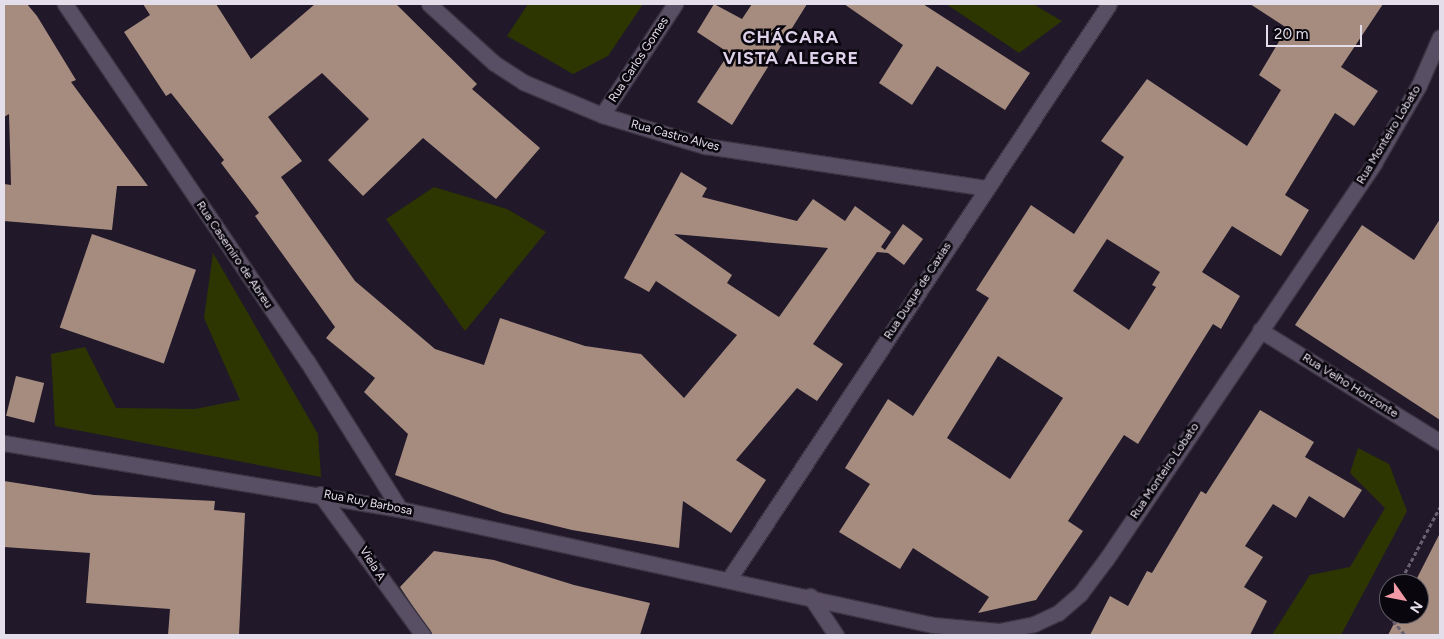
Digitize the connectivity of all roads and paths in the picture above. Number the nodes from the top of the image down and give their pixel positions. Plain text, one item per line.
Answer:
1 (65, 4) edge
2 (429, 4) edge
3 (675, 4) edge
4 (1110, 4) edge
5 (1440, 37) edge
6 (602, 115) junction
7 (985, 188) junction
8 (1260, 330) junction
9 (1440, 442) edge
10 (4, 443) edge
11 (320, 494) junction
12 (1440, 507) edge
13 (400, 509) junction
14 (1404, 574) edge
15 (729, 579) junction
16 (810, 596) junction
17 (1396, 624) edge
18 (423, 635) edge
19 (836, 635) edge
20 (1405, 635) edge

1 - 13 street, Rua Casemiro de Abreu
2 - 6 street, Rua Castro Alves
3 - 6 street, Rua Carlos Gomes
4 - 7 street, Rua Duque de Caxias
5 - 8 street, Rua Monteiro Lobato
6 - 7 street, Rua Castro Alves
7 - 15 street, Rua Duque de Caxias
8 - 9 street, Rua Velho Horizonte
8 - 16 street, Rua Monteiro Lobato
10 - 11 street, Rua Ruy Barbosa
11 - 13 street, Rua Ruy Barbosa
11 - 18 street, Viela A
12 - 14 path
13 - 15 street, Rua Ruy Barbosa
15 - 16 street, Rua Monteiro Lobato
16 - 19 street
17 - 20 path

